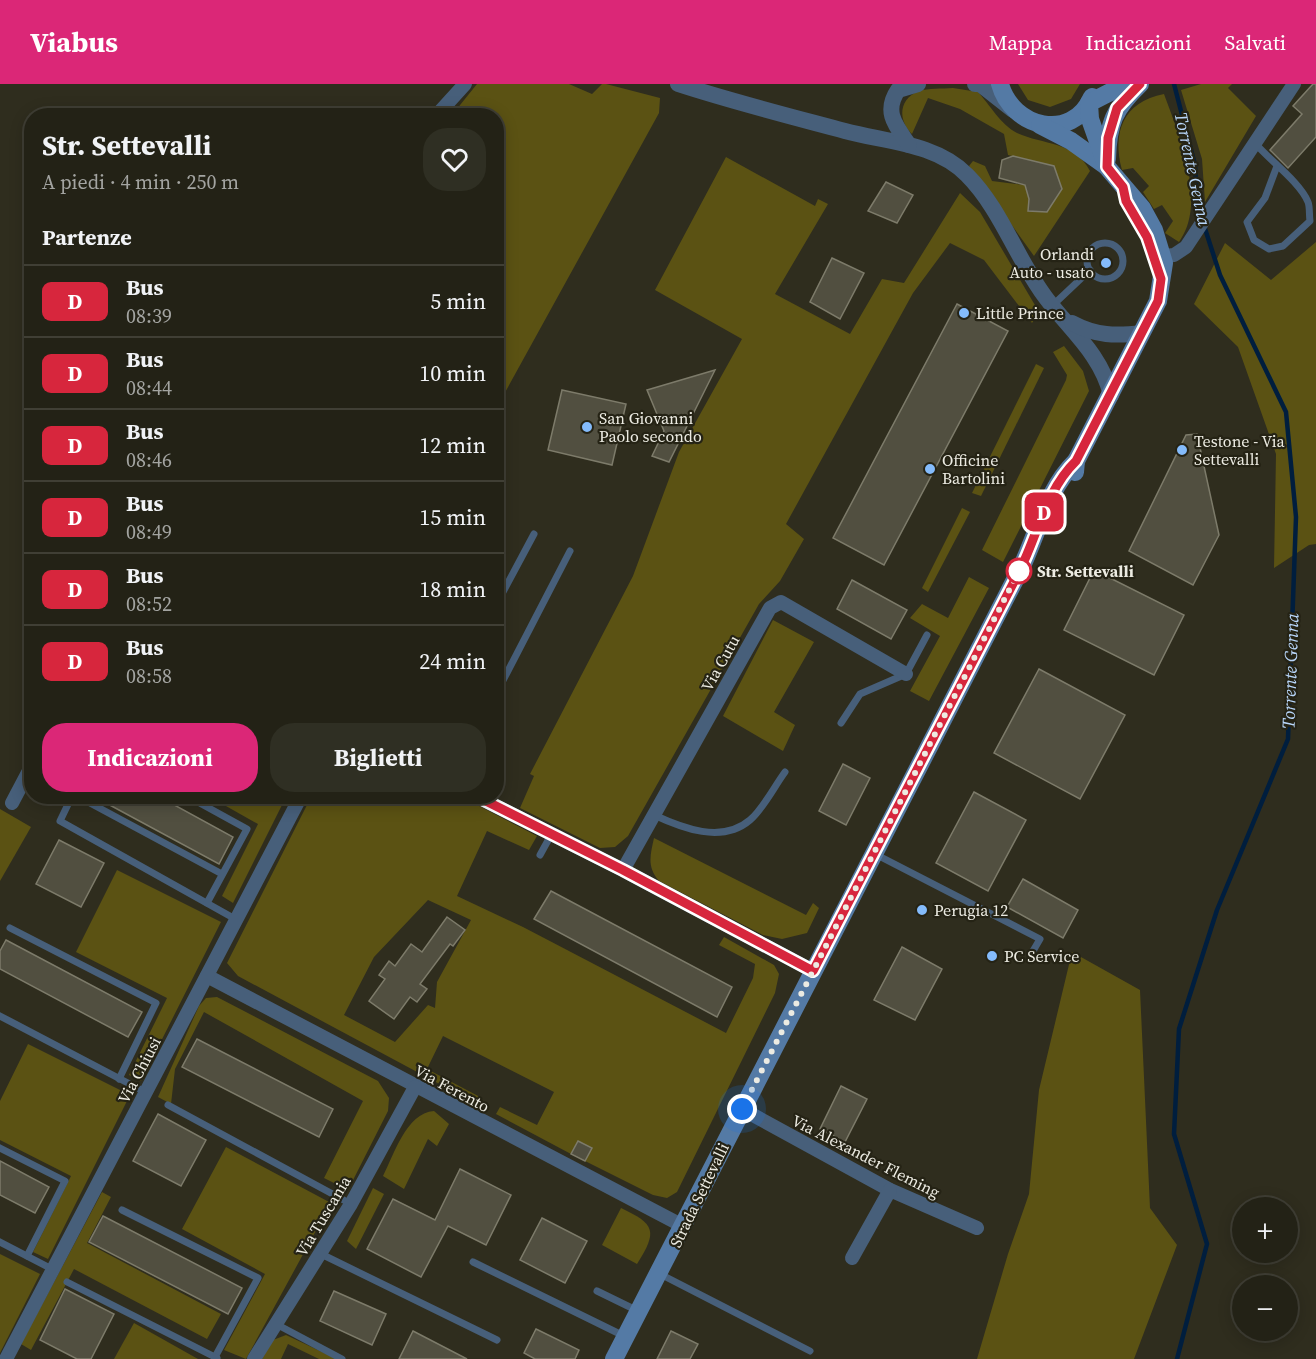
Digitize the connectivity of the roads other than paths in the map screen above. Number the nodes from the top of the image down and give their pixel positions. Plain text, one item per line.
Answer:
1 (465, 84) edge
2 (678, 84) edge
3 (918, 84) edge
4 (975, 84) edge
5 (1000, 84) edge
6 (1096, 84) edge
7 (1126, 84) edge
8 (1140, 84) edge
9 (1294, 84) edge
10 (1089, 103) junction
11 (443, 108) edge
12 (1013, 110) junction
13 (1037, 124) junction
14 (1254, 142) junction
15 (909, 145) junction
16 (1277, 166) junction
17 (1107, 167) junction
18 (1123, 187) junction
19 (1164, 256) junction
20 (1090, 270) junction
21 (1161, 279) junction
22 (1053, 305) junction
23 (1066, 320) junction
24 (1142, 333) junction
25 (1111, 395) junction
26 (534, 534) dead end
27 (570, 551) dead end
28 (504, 590) edge
29 (927, 635) dead end
30 (906, 674) junction
31 (504, 679) edge
32 (841, 723) dead end
33 (785, 772) dead end
34 (24, 780) edge
35 (12, 803) dead end
36 (68, 804) edge
37 (92, 804) edge
38 (202, 804) edge
39 (297, 804) edge
40 (492, 804) edge
41 (654, 815) junction
42 (551, 834) junction
43 (875, 854) junction
44 (540, 855) dead end
45 (623, 870) junction
46 (222, 874) junction
47 (207, 903) junction
48 (237, 920) junction
49 (10, 928) dead end
50 (1033, 951) dead end
51 (813, 971) junction
52 (207, 976) junction
53 (0, 1016) edge
54 (118, 1079) junction
55 (415, 1087) junction
56 (145, 1092) junction
57 (168, 1105) dead end
58 (742, 1109) junction
59 (0, 1148) edge
60 (890, 1190) junction
61 (351, 1204) junction
62 (122, 1209) dead end
63 (683, 1226) junction
64 (977, 1228) dead end
65 (0, 1242) edge
66 (319, 1253) junction
67 (27, 1256) junction
68 (852, 1258) dead end
69 (473, 1262) dead end
70 (52, 1269) junction
71 (659, 1274) junction
72 (67, 1282) dead end
73 (597, 1291) dead end
74 (639, 1311) junction
75 (276, 1324) junction
76 (625, 1337) junction
77 (497, 1340) dead end
78 (810, 1351) dead end
79 (217, 1358) edge
80 (339, 1358) edge
81 (6, 1359) edge
82 (254, 1359) edge
83 (614, 1359) edge

1 - 11 street
2 - 15 street
3 - 15 street
4 - 12 street
5 - 12 main road
6 - 10 main road
7 - 10 main road
8 - 17 main road
9 - 14 street
10 - 13 main road
10 - 17 main road, Strada Settevalli
12 - 13 main road, Strada Settevalli
13 - 17 main road, Strada Settevalli
14 - 16 lane
14 - 19 street
15 - 22 street
16 - 16 lane
17 - 18 main road, Strada Settevalli
18 - 19 main road, Strada Settevalli
18 - 21 main road, Strada Settevalli
19 - 21 main road, Strada Settevalli
20 - 20 lane
20 - 22 lane
21 - 24 main road, Strada Settevalli
22 - 23 street
23 - 24 street
23 - 25 street
24 - 25 main road, Strada Settevalli
25 - 43 main road, Strada Settevalli
26 - 28 lane
27 - 31 lane
29 - 30 lane
30 - 32 lane
30 - 41 street, Via Cutu
33 - 41 lane
34 - 35 street
36 - 47 lane
37 - 46 lane
38 - 46 lane
39 - 48 street, Via Chiusi
40 - 42 street
41 - 45 street, Via Cutu
42 - 44 lane
42 - 45 street
43 - 50 lane
43 - 51 main road, Strada Settevalli
45 - 51 street
46 - 47 lane
47 - 48 lane
48 - 52 street, Via Chiusi
49 - 54 lane
51 - 58 main road, Strada Settevalli
52 - 55 street, Via Ferento
52 - 56 street, Via Chiusi
53 - 54 lane
54 - 56 lane
55 - 61 street, Via Tuscania
55 - 63 street, Via Ferento
56 - 70 street, Via Chiusi
57 - 61 lane
58 - 60 street, Via Alexander Fleming
58 - 63 main road, Strada Settevalli
59 - 67 lane
60 - 64 street, Via Alexander Fleming
60 - 68 street
61 - 66 street, Via Tuscania
62 - 79 lane
63 - 71 main road, Strada Settevalli
65 - 67 lane
66 - 75 street, Via Tuscania
66 - 77 lane
67 - 70 lane
69 - 76 lane
70 - 81 street, Via Chiusi
71 - 74 main road, Strada Settevalli
71 - 78 lane
72 - 79 lane
73 - 74 lane
74 - 76 main road, Strada Settevalli
75 - 80 lane
75 - 82 street, Via Tuscania
76 - 83 main road, Strada Settevalli

